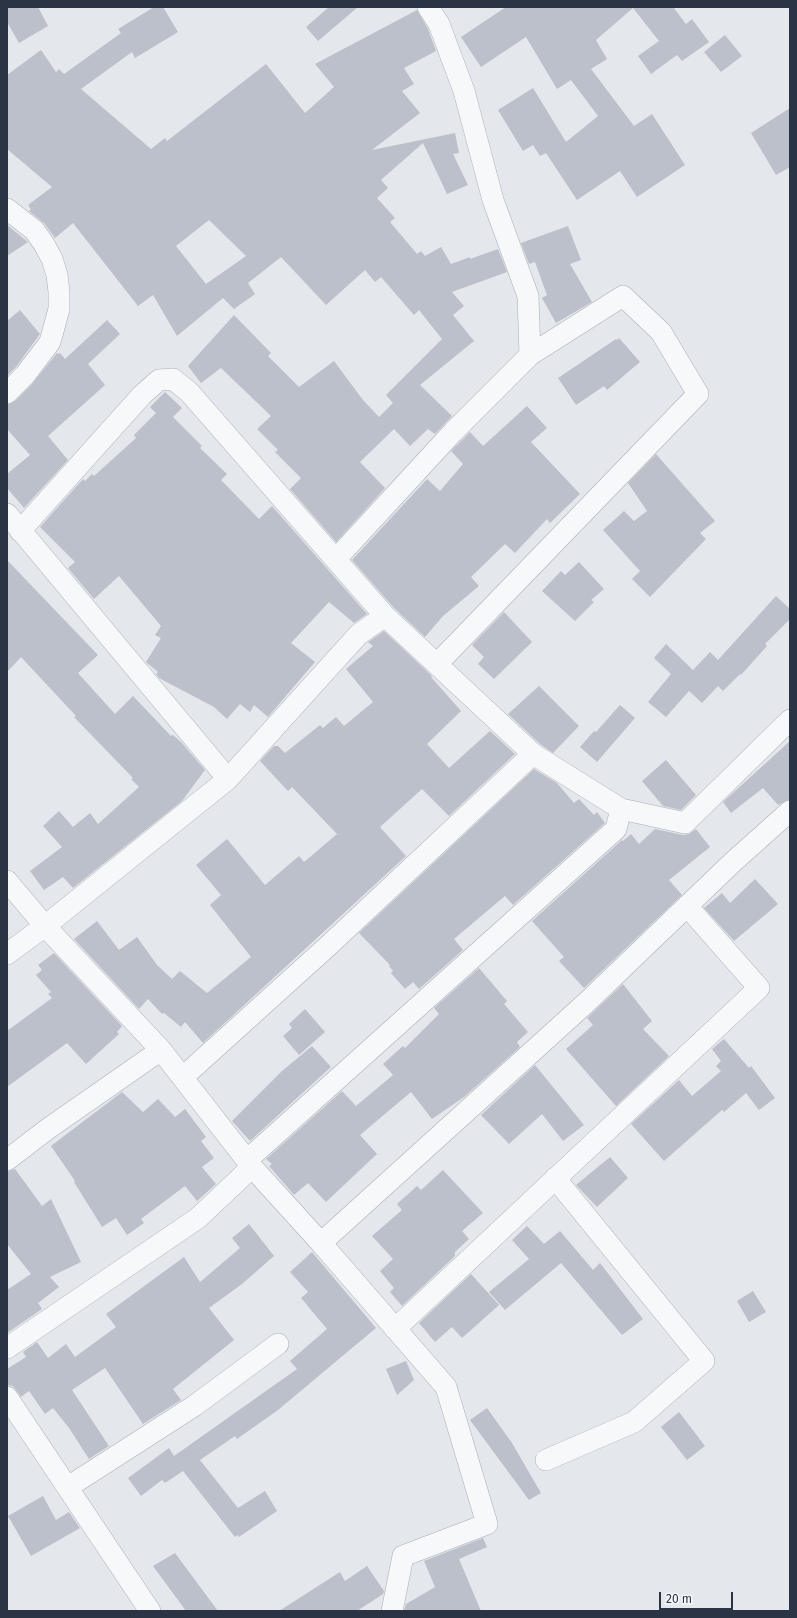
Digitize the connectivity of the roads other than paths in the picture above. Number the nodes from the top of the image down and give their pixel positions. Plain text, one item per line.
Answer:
1 (428, 7) edge
2 (7, 209) edge
3 (530, 355) junction
4 (7, 394) edge
5 (7, 514) edge
6 (20, 531) junction
7 (336, 559) junction
8 (385, 616) junction
9 (437, 664) junction
10 (790, 720) edge
11 (533, 754) junction
12 (228, 779) junction
13 (621, 809) junction
14 (790, 811) edge
15 (7, 881) edge
16 (687, 906) junction
17 (45, 926) junction
18 (7, 954) edge
19 (161, 1050) junction
20 (183, 1077) junction
21 (7, 1160) edge
22 (249, 1163) junction
23 (555, 1178) junction
24 (321, 1243) junction
25 (395, 1329) junction
26 (278, 1344) dead end
27 (7, 1348) edge
28 (7, 1397) edge
29 (546, 1460) dead end
30 (68, 1487) junction
31 (150, 1611) edge
32 (392, 1611) edge

1 - 3 street
2 - 4 street
3 - 7 street
3 - 9 street
5 - 6 street
6 - 7 street
6 - 12 street
7 - 8 street
8 - 9 street
8 - 12 street
9 - 11 street
10 - 13 street
11 - 13 street
11 - 20 street
12 - 17 street
13 - 22 street
14 - 16 street
15 - 17 street
16 - 23 street
16 - 24 street
17 - 18 street
17 - 19 street
19 - 20 street
19 - 21 street
20 - 22 street
22 - 24 street
22 - 27 street
23 - 25 street
23 - 29 street
24 - 25 street
25 - 32 street
26 - 30 street
28 - 30 street
30 - 31 street

